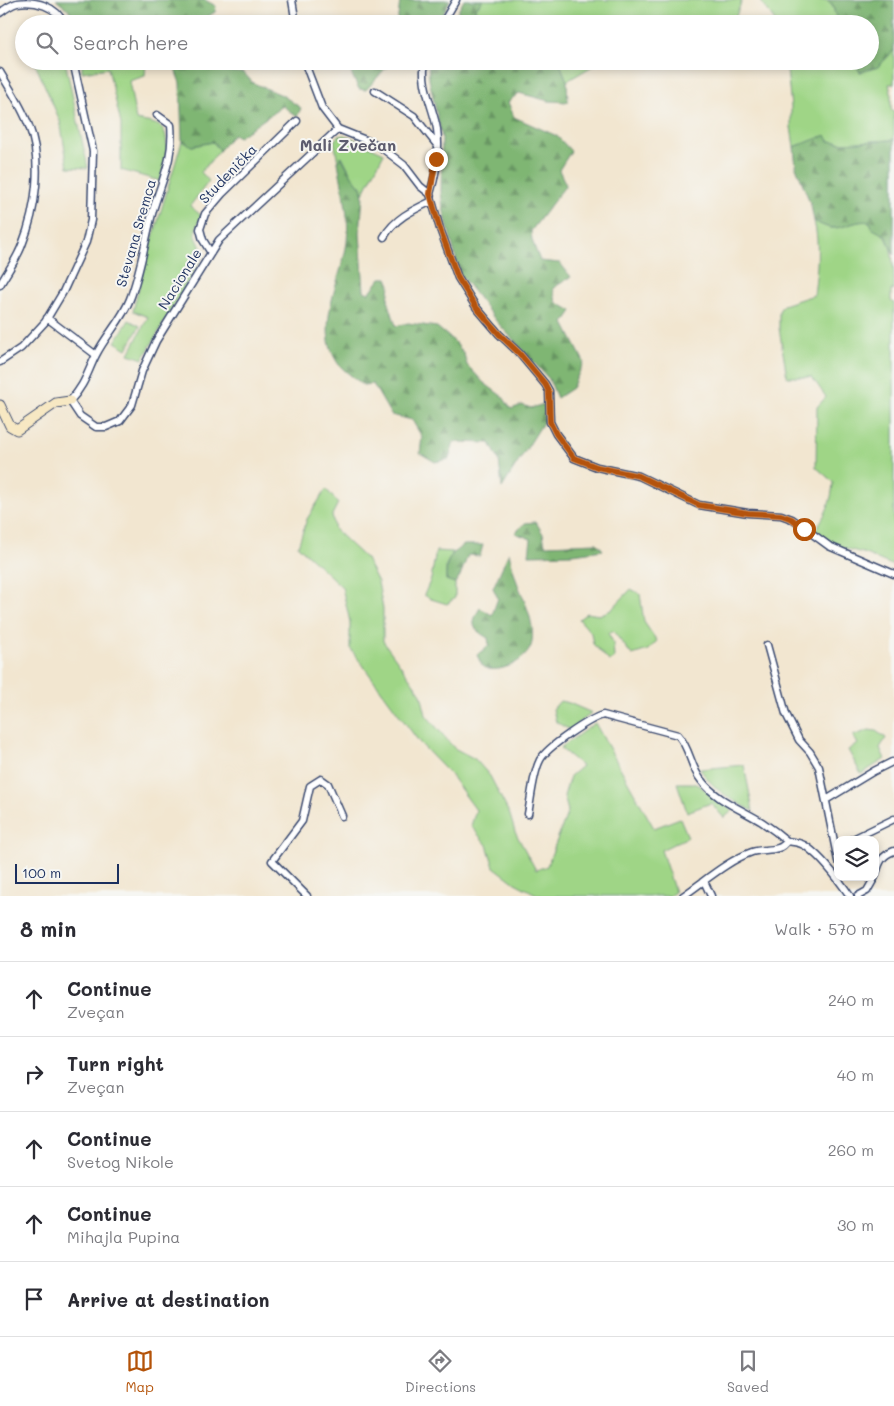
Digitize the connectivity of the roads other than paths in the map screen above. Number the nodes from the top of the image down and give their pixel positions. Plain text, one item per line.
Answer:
1 (292, 0) edge
2 (456, 0) edge
3 (0, 13) edge
4 (58, 15) edge
5 (294, 15) edge
6 (447, 15) edge
7 (74, 70) edge
8 (307, 70) edge
9 (424, 70) edge
10 (0, 72) edge
11 (375, 91) dead end
12 (158, 115) dead end
13 (297, 121) dead end
14 (338, 129) junction
15 (438, 146) junction
16 (431, 197) junction
17 (384, 237) dead end
18 (211, 253) junction
19 (0, 286) edge
20 (47, 318) junction
21 (96, 355) junction
22 (0, 362) edge
23 (70, 401) junction
24 (0, 405) edge
25 (894, 574) edge
26 (767, 645) dead end
27 (892, 762) dead end
28 (826, 800) junction
29 (528, 814) dead end
30 (342, 816) dead end
31 (894, 820) edge
32 (834, 836) edge
33 (859, 836) edge
34 (788, 841) junction
35 (894, 851) edge
36 (879, 864) edge
37 (834, 873) edge
38 (704, 881) junction
39 (842, 881) edge
40 (873, 881) edge
41 (307, 896) edge
42 (683, 896) edge
43 (711, 896) edge
44 (850, 896) edge
45 (858, 896) edge

1 - 5 street
2 - 6 street
3 - 4 street
7 - 20 street
8 - 14 street
9 - 15 street
10 - 19 street
11 - 15 street
12 - 21 street, Stevana Sremca
13 - 18 street, Studenička
14 - 16 street
14 - 18 street, Nacionale
15 - 16 street
16 - 17 street
16 - 25 street
18 - 23 street, Nacionale
20 - 21 street
20 - 22 street
21 - 23 street, Stevana Sremca
23 - 24 street
26 - 28 street
27 - 28 street
28 - 32 street
29 - 34 street
30 - 41 street
31 - 33 street
34 - 37 street
34 - 38 street
35 - 36 street
38 - 42 street
38 - 43 street
39 - 44 street
40 - 45 street

